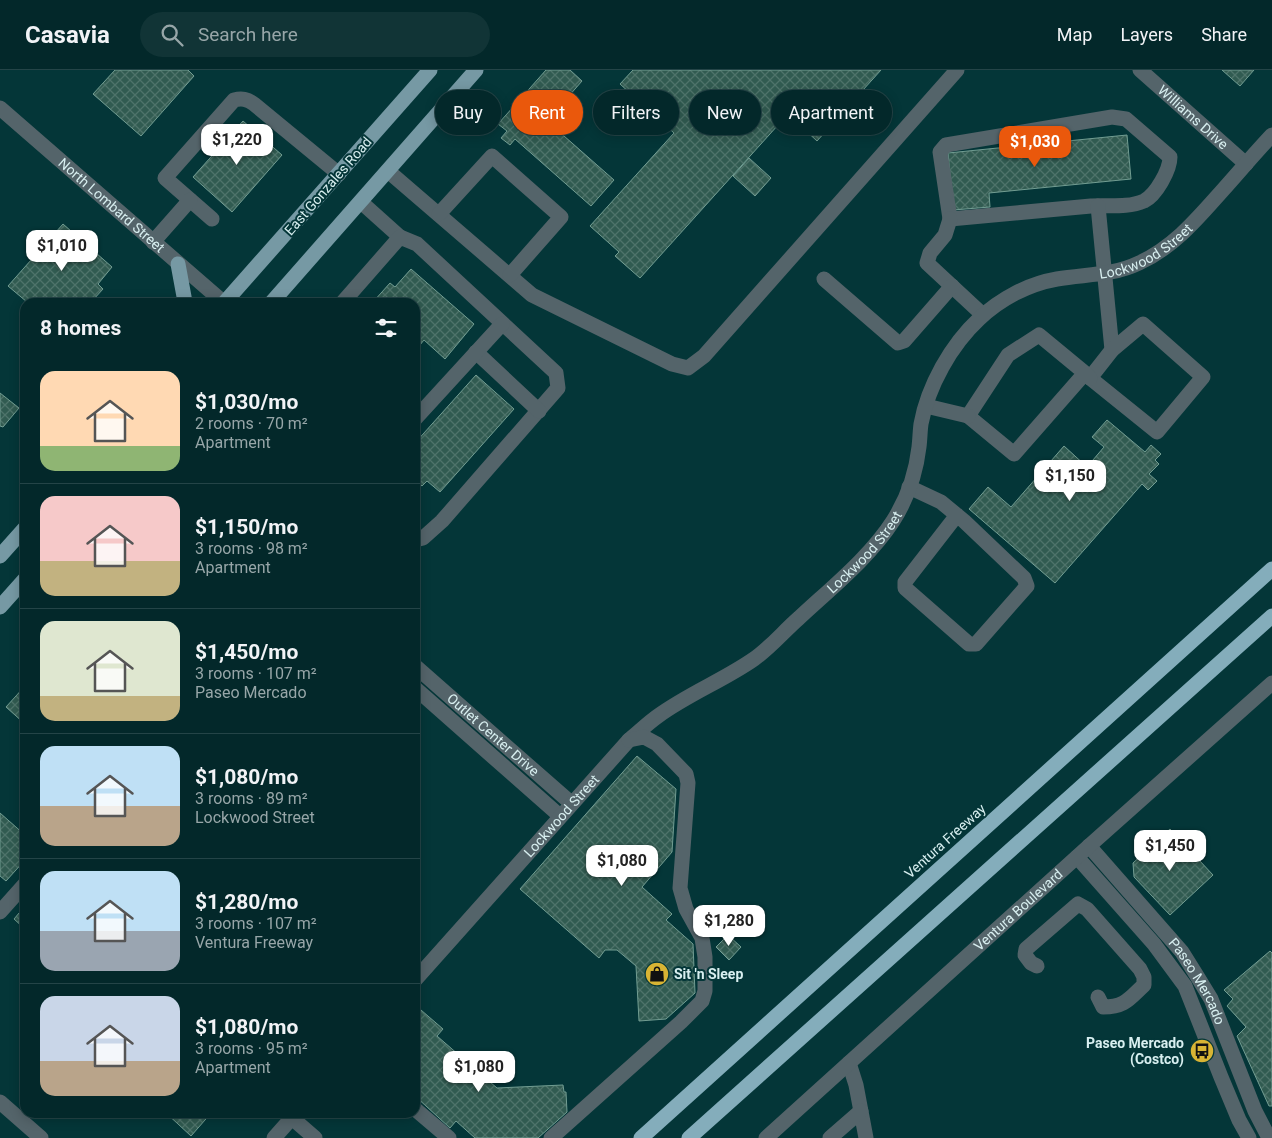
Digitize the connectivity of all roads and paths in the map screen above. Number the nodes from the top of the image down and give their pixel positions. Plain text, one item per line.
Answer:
1 (430, 70) edge
2 (476, 70) edge
3 (952, 72) edge
4 (1147, 72) edge
5 (0, 108) edge
6 (1272, 135) edge
7 (1246, 164) junction
8 (388, 171) junction
9 (339, 174) junction
10 (190, 200) junction
11 (361, 202) junction
12 (1098, 206) junction
13 (439, 214) junction
14 (212, 219) dead end
15 (950, 219) junction
16 (400, 237) junction
17 (153, 242) junction
18 (178, 264) junction
19 (1106, 274) junction
20 (510, 275) junction
21 (824, 279) dead end
22 (952, 286) junction
23 (184, 298) edge
24 (219, 298) edge
25 (228, 298) edge
26 (276, 298) edge
27 (347, 298) edge
28 (983, 315) junction
29 (502, 324) junction
30 (1112, 350) junction
31 (476, 352) junction
32 (1087, 376) junction
33 (926, 406) junction
34 (539, 411) junction
35 (420, 414) edge
36 (968, 416) junction
37 (909, 487) junction
38 (957, 515) junction
39 (20, 534) edge
40 (420, 539) edge
41 (0, 556) edge
42 (1272, 569) edge
43 (20, 585) edge
44 (0, 607) edge
45 (1272, 616) edge
46 (420, 670) edge
47 (1272, 684) edge
48 (420, 692) edge
49 (629, 740) junction
50 (572, 803) junction
51 (560, 816) junction
52 (1090, 846) junction
53 (1077, 857) junction
54 (20, 890) edge
55 (0, 912) edge
56 (1037, 966) dead end
57 (420, 974) edge
58 (1098, 997) dead end
59 (782, 1054) junction
60 (850, 1063) junction
61 (0, 1102) edge
62 (861, 1110) junction
63 (20, 1113) edge
64 (420, 1113) edge
65 (30, 1118) edge
66 (292, 1118) edge
67 (298, 1118) edge
68 (41, 1138) edge
69 (274, 1138) edge
70 (315, 1138) edge
71 (448, 1138) edge
72 (551, 1138) edge
73 (641, 1138) edge
74 (689, 1138) edge
75 (700, 1138) edge
76 (766, 1138) edge
77 (830, 1138) edge
78 (866, 1138) edge
79 (1249, 1138) edge
80 (1269, 1138) edge

1 - 9 main road, East Gonzales Road
2 - 8 main road
3 - 20 street
4 - 7 street, Williams Drive
5 - 17 street, North Lombard Street
6 - 7 street, Lockwood Street
7 - 19 street, Lockwood Street
8 - 11 main road
8 - 13 street
9 - 10 street
9 - 25 main road, East Gonzales Road
10 - 14 street
10 - 17 street
11 - 16 street
11 - 26 main road
12 - 15 street
12 - 15 street
12 - 19 street
13 - 20 street
13 - 20 street
15 - 22 street
16 - 27 street
16 - 29 street
17 - 18 street, North Lombard Street
18 - 23 main road
18 - 24 street, North Lombard Street
19 - 28 street, Lockwood Street
19 - 30 street
21 - 22 street
22 - 28 street
28 - 33 street, Lockwood Street
29 - 31 street
29 - 34 street
30 - 32 street
30 - 32 street
31 - 34 street
31 - 35 street
32 - 36 street
32 - 36 street
33 - 36 street
33 - 37 street, Lockwood Street
34 - 40 street
37 - 38 street
37 - 49 street, Lockwood Street
38 - 38 street
39 - 41 main road
42 - 73 highway, Ventura Freeway
43 - 44 main road
45 - 59 highway
46 - 50 street, Outlet Center Drive
47 - 52 street, Ventura Boulevard
48 - 51 street, Outlet Center Drive
49 - 50 street, Lockwood Street
49 - 72 street
50 - 51 street, Lockwood Street
51 - 57 street, Lockwood Street
52 - 53 street, Ventura Boulevard
52 - 80 street, Paseo Mercado
53 - 60 street, Ventura Boulevard
53 - 79 street, Paseo Mercado
54 - 55 street
56 - 58 street
59 - 74 highway
59 - 75 highway
60 - 62 street
60 - 76 street, Ventura Boulevard
61 - 63 street
62 - 77 street
62 - 78 street
64 - 71 street
65 - 68 street
66 - 69 street
67 - 70 street

